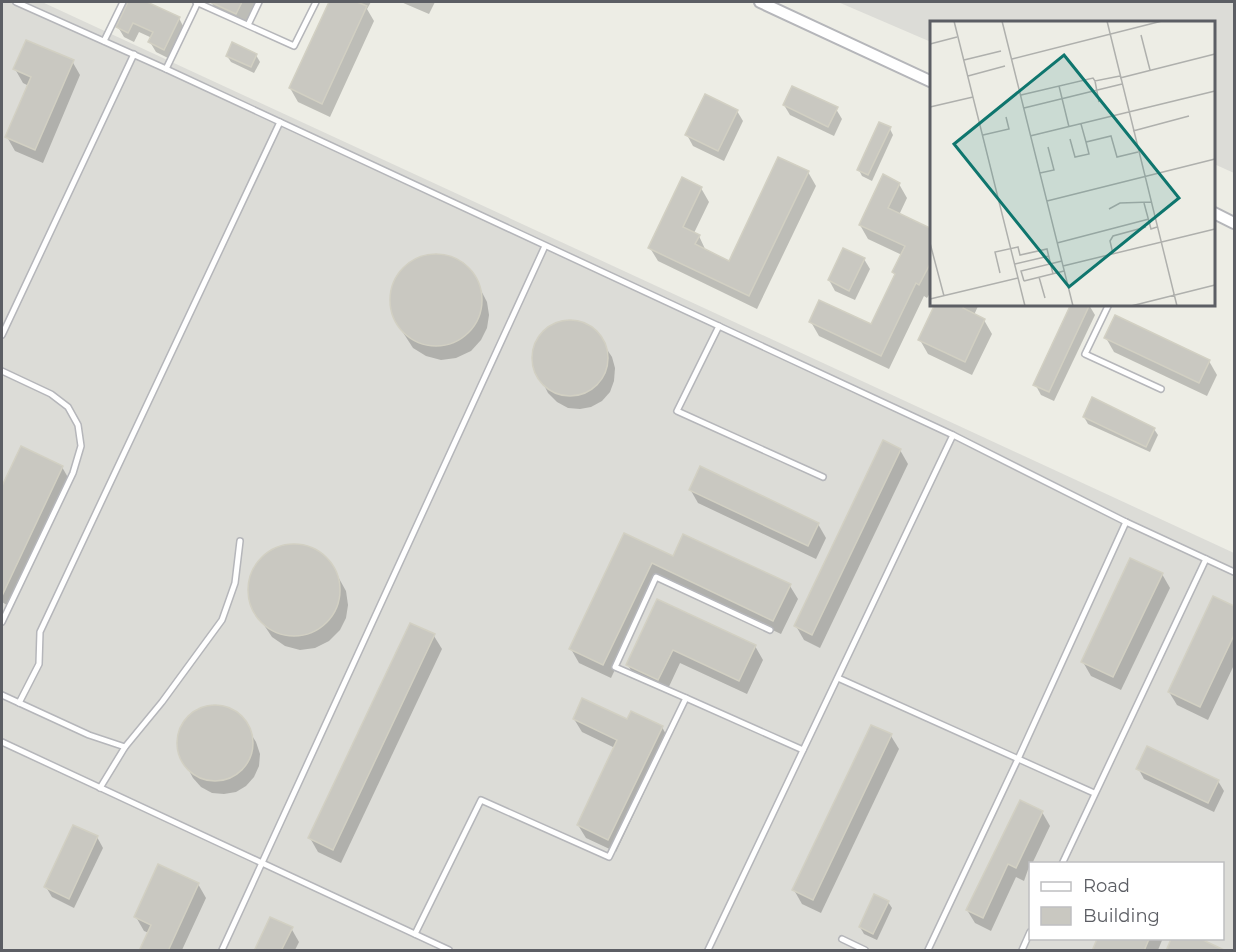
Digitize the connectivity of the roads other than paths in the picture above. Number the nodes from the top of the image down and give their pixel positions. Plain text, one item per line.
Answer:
1 (16, 2) edge
2 (123, 2) edge
3 (197, 2) edge
4 (259, 2) edge
5 (316, 2) edge
6 (760, 2) edge
7 (248, 25) junction
8 (104, 41) junction
9 (134, 54) junction
10 (166, 69) junction
11 (930, 81) edge
12 (279, 122) junction
13 (1215, 214) edge
14 (1234, 223) edge
15 (545, 246) junction
16 (1108, 306) edge
17 (719, 326) junction
18 (2, 335) edge
19 (2, 371) edge
20 (1161, 389) dead end
21 (953, 435) junction
22 (823, 477) dead end
23 (1126, 522) junction
24 (240, 542) dead end
25 (1206, 559) junction
26 (1234, 572) edge
27 (2, 622) edge
28 (770, 630) dead end
29 (838, 678) junction
30 (2, 695) edge
31 (686, 698) junction
32 (19, 703) junction
33 (2, 742) edge
34 (125, 747) junction
35 (803, 750) junction
36 (1018, 759) junction
37 (100, 788) junction
38 (1094, 793) junction
39 (1063, 862) edge
40 (263, 864) junction
41 (415, 934) junction
42 (1029, 934) edge
43 (842, 939) dead end
44 (222, 951) edge
45 (449, 951) edge
46 (708, 951) edge
47 (865, 951) edge
48 (928, 951) edge
49 (1022, 951) edge

1 - 8 lane
2 - 8 lane
3 - 7 lane
3 - 10 lane
4 - 7 lane
5 - 7 lane
6 - 11 street
8 - 9 lane
9 - 10 lane
9 - 18 lane
10 - 12 lane
12 - 15 lane
12 - 32 lane
13 - 14 street
15 - 17 lane
15 - 40 lane
16 - 20 lane
17 - 21 lane
17 - 22 lane
19 - 27 lane
21 - 23 lane
21 - 29 lane
23 - 25 lane
23 - 36 lane
24 - 34 lane
25 - 26 lane
25 - 38 lane
28 - 31 lane
29 - 35 lane
29 - 36 lane
30 - 32 lane
31 - 35 lane
31 - 41 lane
32 - 34 lane
33 - 37 lane
34 - 37 lane
35 - 46 lane
36 - 38 lane
36 - 48 lane
37 - 40 lane
38 - 39 lane
40 - 41 lane
40 - 44 lane
41 - 45 lane
42 - 49 lane
43 - 47 lane

